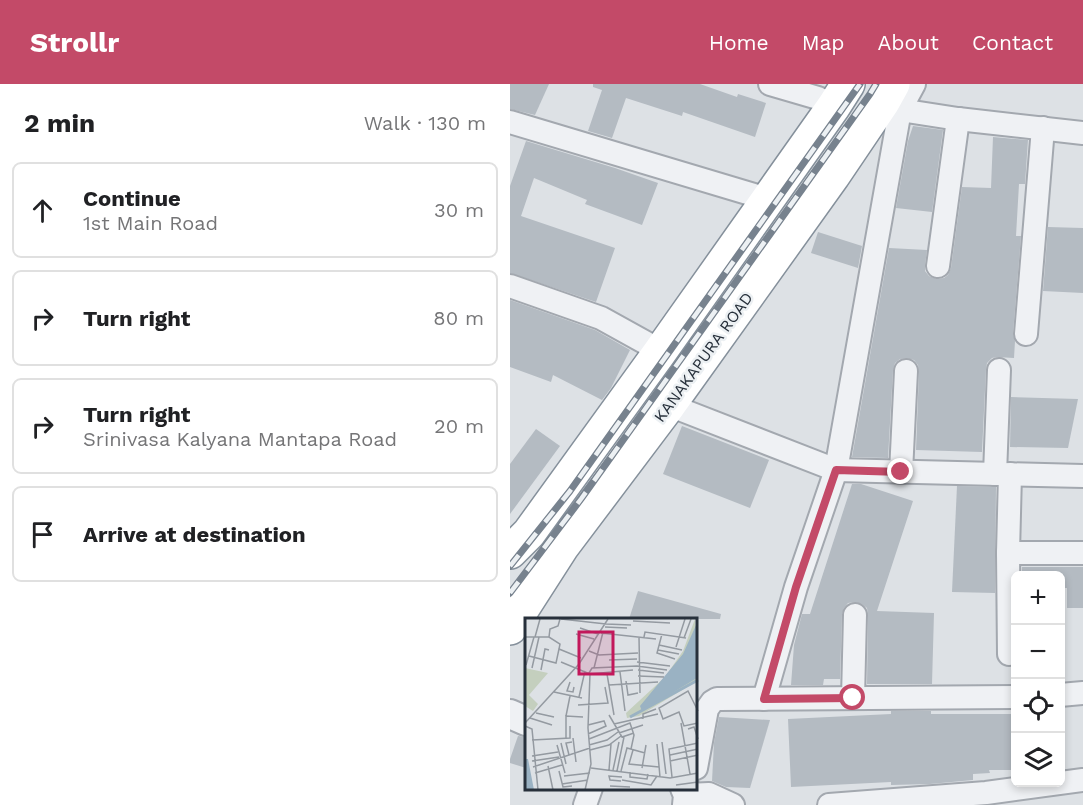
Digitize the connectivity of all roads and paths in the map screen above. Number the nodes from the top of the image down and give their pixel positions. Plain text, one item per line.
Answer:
1 (770, 84) edge
2 (914, 84) edge
3 (841, 95) edge
4 (892, 99) edge
5 (958, 119) junction
6 (510, 122) edge
7 (1043, 128) junction
8 (1083, 133) edge
9 (765, 202) junction
10 (938, 266) dead end
11 (510, 286) edge
12 (1026, 334) dead end
13 (660, 352) junction
14 (999, 370) dead end
15 (906, 371) dead end
16 (669, 405) junction
17 (836, 470) junction
18 (901, 472) junction
19 (1003, 474) junction
20 (1083, 476) edge
21 (516, 537) edge
22 (1008, 553) junction
23 (1083, 553) edge
24 (855, 615) dead end
25 (510, 628) edge
26 (1009, 654) dead end
27 (1083, 693) edge
28 (1065, 695) edge
29 (1011, 697) edge
30 (853, 698) junction
31 (764, 699) junction
32 (510, 714) edge
33 (525, 721) edge
34 (698, 758) edge
35 (1083, 780) edge
36 (591, 790) edge
37 (687, 796) edge
38 (987, 799) edge
39 (585, 805) edge
40 (733, 805) edge
41 (829, 805) edge

1 - 3 street
2 - 4 street
3 - 9 highway
4 - 5 street
4 - 16 highway, KANAKAPURA ROAD
4 - 17 street
5 - 7 street
5 - 10 street
6 - 9 street
7 - 8 street
7 - 12 street
9 - 13 highway
11 - 13 street
13 - 21 highway
14 - 19 street
15 - 18 street
16 - 17 street
16 - 25 highway, KANAKAPURA ROAD
17 - 18 street
17 - 31 street
18 - 19 street
19 - 20 street
19 - 22 street
22 - 23 street
22 - 26 street
24 - 30 street
27 - 28 street
29 - 30 street
30 - 31 street
31 - 34 street
32 - 33 street
35 - 38 street
36 - 39 street
37 - 40 street
38 - 41 street

